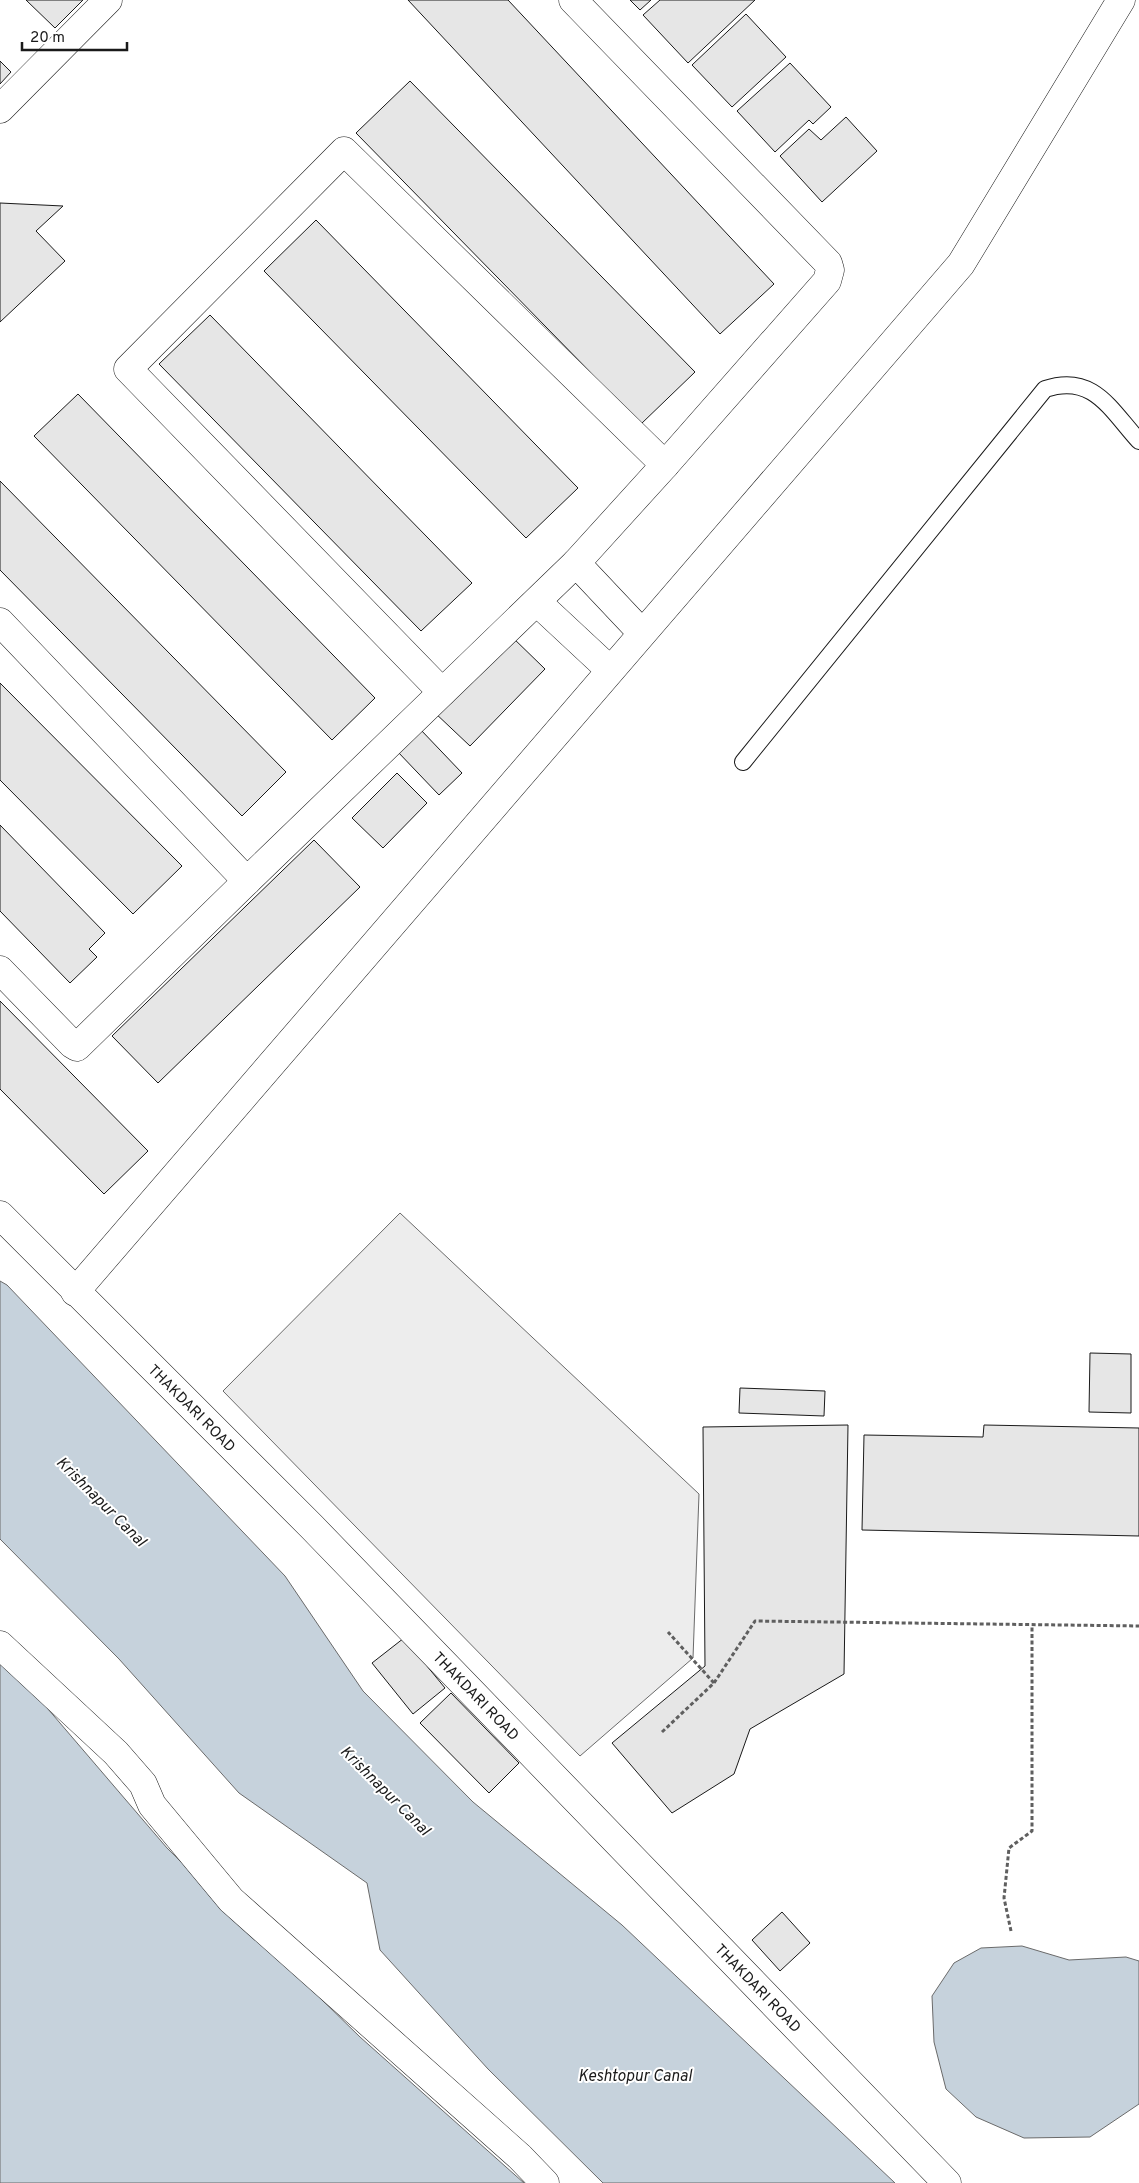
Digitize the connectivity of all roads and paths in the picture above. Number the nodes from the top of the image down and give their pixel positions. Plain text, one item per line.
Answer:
1 (108, 0) edge
2 (573, 0) edge
3 (1121, 0) edge
4 (0, 109) edge
5 (1139, 440) edge
6 (664, 465) junction
7 (576, 563) junction
8 (536, 602) junction
9 (0, 622) edge
10 (642, 633) junction
11 (610, 670) junction
12 (442, 692) junction
13 (743, 762) dead end
14 (247, 881) junction
15 (0, 970) edge
16 (0, 1215) edge
17 (75, 1292) junction
18 (1032, 1626) junction
19 (1139, 1626) edge
20 (668, 1632) dead end
21 (0, 1645) edge
22 (714, 1683) junction
23 (662, 1732) dead end
24 (1011, 1931) dead end
25 (545, 2183) edge
26 (947, 2183) edge

1 - 4 street
2 - 6 street
3 - 10 street
5 - 13 lane
6 - 7 street
6 - 12 street
7 - 8 street
7 - 10 street
8 - 11 street
8 - 12 street
9 - 14 street
10 - 11 street
11 - 17 street
12 - 14 street
14 - 15 street
16 - 17 street, THAKDARI ROAD
17 - 26 street, THAKDARI ROAD
18 - 19 path
18 - 22 path
18 - 24 path
20 - 22 path
21 - 25 street
22 - 23 path

